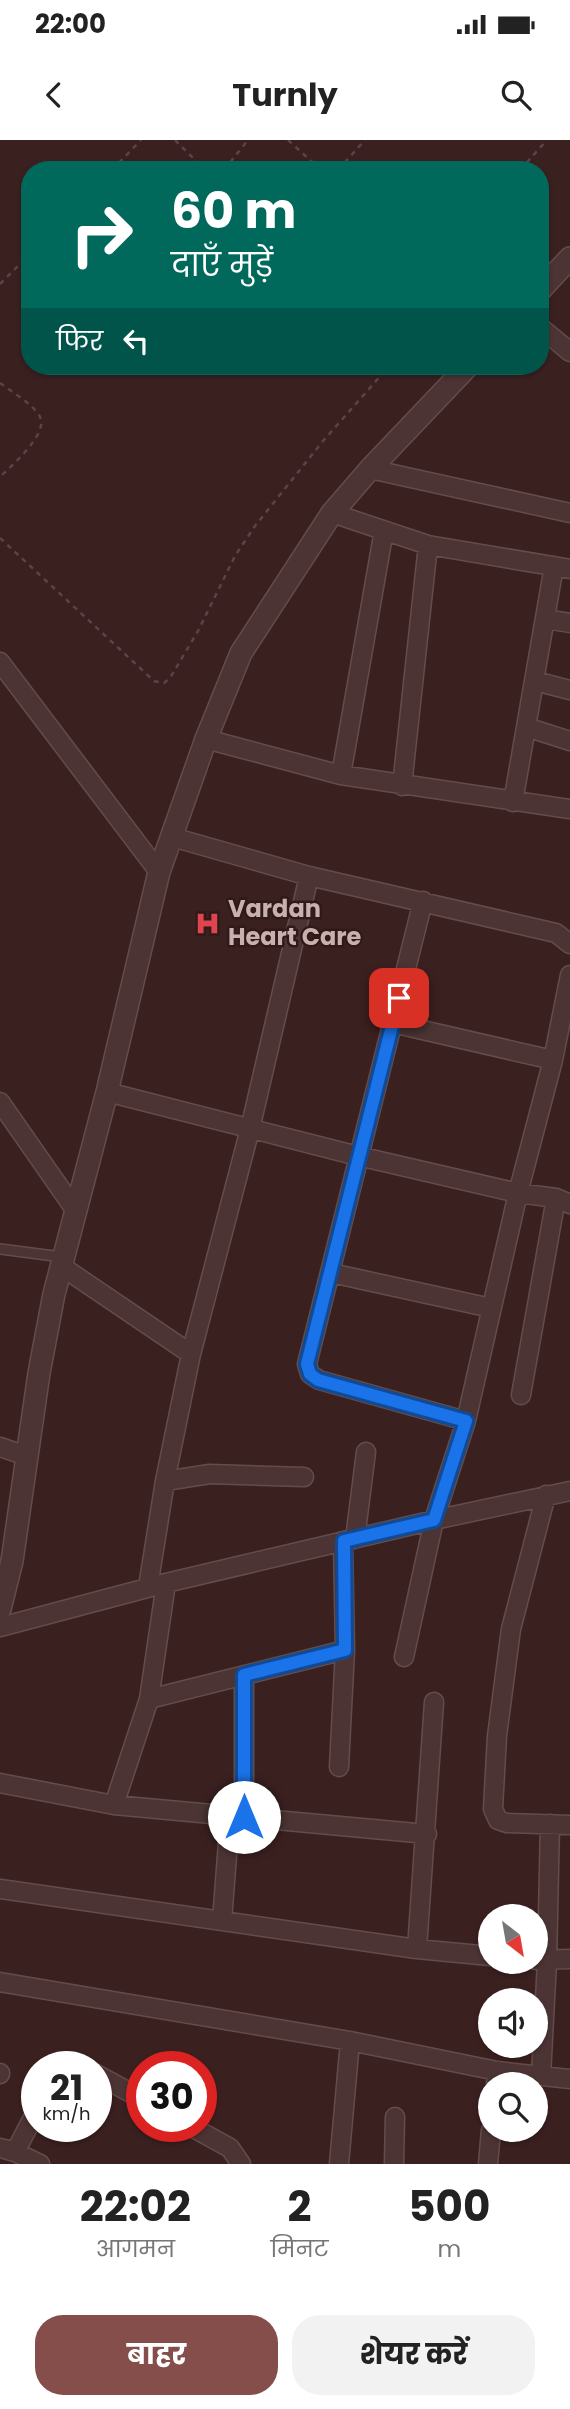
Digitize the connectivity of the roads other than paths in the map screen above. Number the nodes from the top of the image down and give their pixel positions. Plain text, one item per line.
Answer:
1 (570, 258) edge
2 (549, 280) edge
3 (549, 335) edge
4 (570, 352) edge
5 (459, 375) edge
6 (370, 468) junction
7 (567, 508) edge
8 (332, 513) junction
9 (384, 530) junction
10 (428, 545) junction
11 (562, 568) edge
12 (545, 619) junction
13 (570, 623) edge
14 (0, 662) edge
15 (535, 681) junction
16 (570, 690) edge
17 (526, 727) junction
18 (206, 739) junction
19 (570, 741) edge
20 (341, 775) junction
21 (402, 786) junction
22 (513, 802) junction
23 (570, 809) edge
24 (172, 837) junction
25 (159, 872) junction
26 (309, 876) junction
27 (423, 901) junction
28 (570, 944) edge
29 (570, 975) edge
30 (392, 1023) junction
31 (552, 1060) junction
32 (107, 1092) junction
33 (0, 1102) edge
34 (250, 1129) junction
35 (358, 1156) junction
36 (518, 1193) junction
37 (563, 1201) edge
38 (76, 1211) junction
39 (0, 1249) edge
40 (62, 1262) junction
41 (331, 1273) junction
42 (491, 1308) junction
43 (191, 1354) junction
44 (521, 1395) dead end
45 (466, 1421) junction
46 (0, 1447) edge
47 (366, 1452) dead end
48 (27, 1456) junction
49 (304, 1477) dead end
50 (165, 1481) junction
51 (570, 1491) edge
52 (546, 1495) junction
53 (434, 1520) junction
54 (349, 1540) junction
55 (6, 1560) edge
56 (166, 1583) junction
57 (148, 1587) junction
58 (0, 1609) edge
59 (0, 1627) edge
60 (345, 1650) junction
61 (404, 1657) dead end
62 (244, 1675) junction
63 (149, 1699) junction
64 (434, 1702) dead end
65 (339, 1767) dead end
66 (0, 1783) edge
67 (114, 1805) junction
68 (237, 1816) junction
69 (550, 1824) junction
70 (570, 1825) edge
71 (426, 1834) junction
72 (0, 1889) edge
73 (545, 1904) edge
74 (222, 1921) junction
75 (417, 1949) junction
76 (478, 1954) edge
77 (570, 1959) edge
78 (548, 1960) edge
79 (541, 1974) edge
80 (0, 1982) edge
81 (350, 2041) junction
82 (541, 2072) edge
83 (478, 2073) edge
84 (548, 2077) edge
85 (570, 2079) edge
86 (395, 2117) dead end
87 (21, 2132) edge
88 (217, 2141) edge
89 (490, 2142) edge
90 (8, 2150) edge
91 (40, 2164) edge
92 (240, 2164) edge
93 (339, 2164) edge
94 (394, 2164) edge
95 (488, 2164) edge

1 - 2 street
3 - 4 street
5 - 6 street
6 - 7 street
6 - 8 street
8 - 9 street
8 - 18 street
9 - 10 street
9 - 20 street
10 - 11 street
10 - 21 street
11 - 12 street
12 - 13 street
12 - 15 street
14 - 25 street
15 - 16 street
15 - 17 street
17 - 19 street
17 - 22 street
18 - 20 street
18 - 24 street
20 - 21 street
21 - 22 street
22 - 23 street
24 - 25 street
24 - 26 street
25 - 32 street
26 - 27 street
26 - 34 street
27 - 28 street
27 - 30 street
29 - 31 street
30 - 31 street
30 - 35 street
31 - 36 street
32 - 34 street
32 - 38 street
33 - 38 street
34 - 35 street
34 - 43 street
35 - 36 street
35 - 41 street
36 - 37 street
36 - 42 street
37 - 44 street
38 - 40 street
39 - 40 lane
40 - 43 street
40 - 48 street
41 - 42 street
41 - 45 street
42 - 45 street
43 - 50 street
45 - 53 street
46 - 48 street
47 - 54 street
48 - 55 street
49 - 50 street
50 - 57 street
51 - 52 street
52 - 53 street
52 - 69 street
53 - 54 street
53 - 61 street
54 - 56 street
54 - 60 street
55 - 58 street
56 - 57 street
56 - 63 street
57 - 59 street
60 - 62 street
60 - 65 street
62 - 63 street
62 - 68 street
63 - 67 street
64 - 71 street
66 - 67 street
67 - 68 street
68 - 71 street
68 - 74 street
69 - 70 street
69 - 73 street
71 - 75 street
72 - 74 street
74 - 75 street
75 - 76 street
77 - 78 street
79 - 82 street
80 - 81 street
81 - 83 street
81 - 93 street
84 - 85 street
86 - 94 street
87 - 90 street
88 - 92 street
89 - 95 street
90 - 91 street

